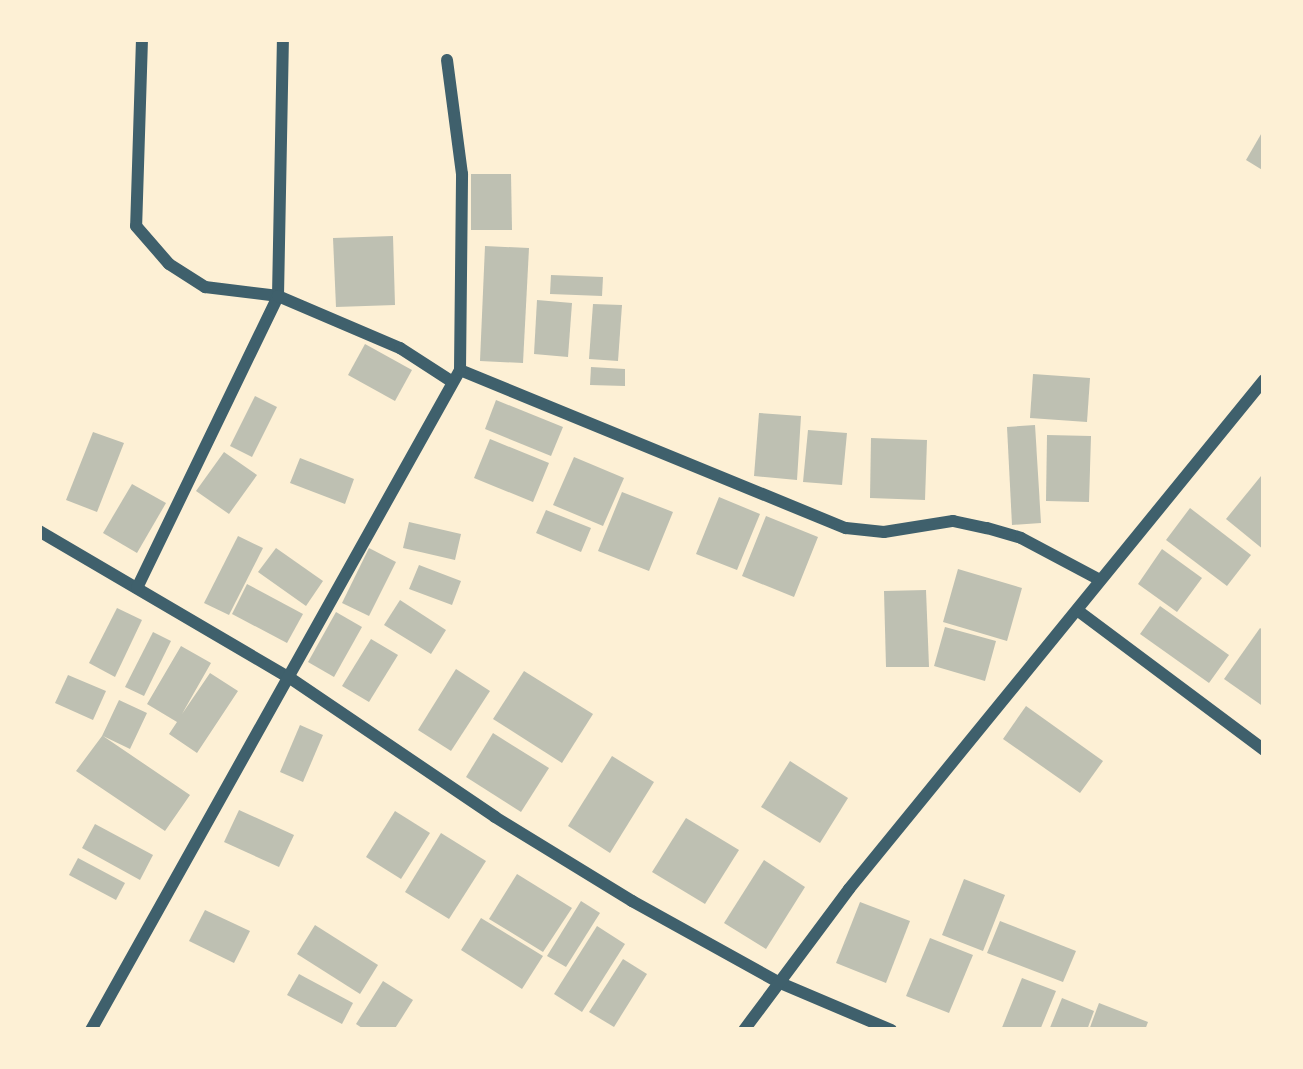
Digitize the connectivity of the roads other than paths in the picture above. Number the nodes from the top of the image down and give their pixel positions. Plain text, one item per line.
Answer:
1 (142, 39) edge
2 (283, 39) edge
3 (447, 60) dead end
4 (278, 296) junction
5 (455, 376) junction
6 (1264, 380) edge
7 (1251, 396) junction
8 (1264, 405) edge
9 (41, 538) edge
10 (1100, 580) junction
11 (137, 588) junction
12 (1077, 610) junction
13 (290, 678) junction
14 (1264, 750) edge
15 (778, 982) junction
16 (92, 1030) edge
17 (744, 1030) edge
18 (891, 1030) edge

1 - 4 street
2 - 4 street
3 - 5 street
4 - 5 street
4 - 11 street
5 - 10 street
5 - 13 street
6 - 7 street
7 - 8 street
7 - 10 street
9 - 11 street
10 - 12 street
11 - 13 street
12 - 14 street
12 - 15 street
13 - 15 street
13 - 16 street
15 - 17 street
15 - 18 street

